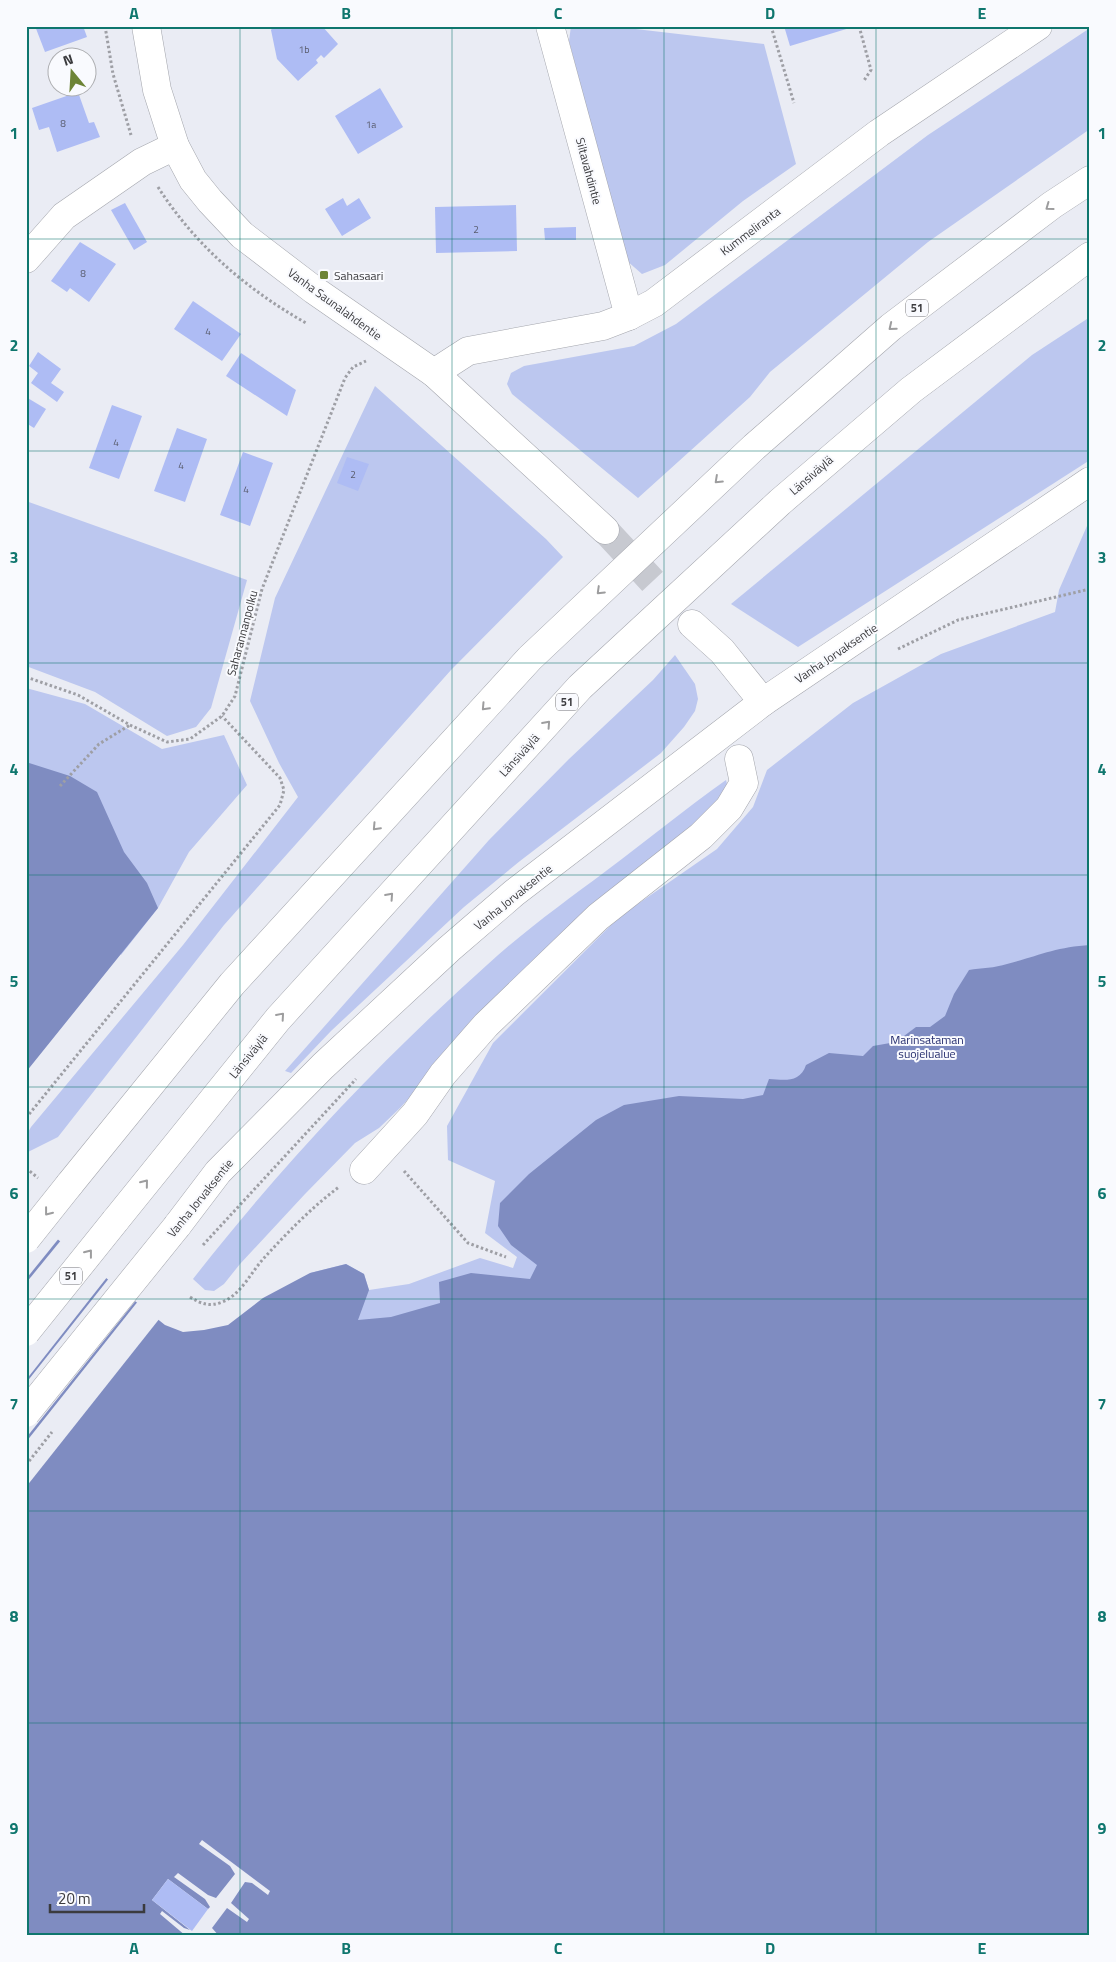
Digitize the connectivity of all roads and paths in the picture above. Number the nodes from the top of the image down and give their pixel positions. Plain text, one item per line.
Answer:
1 (146, 26) edge
2 (550, 26) edge
3 (771, 26) edge
4 (859, 26) edge
5 (1022, 31) edge
6 (863, 82) dead end
7 (794, 103) dead end
8 (175, 146) junction
9 (1090, 180) edge
10 (1090, 256) edge
11 (26, 259) edge
12 (629, 316) junction
13 (368, 360) dead end
14 (434, 373) junction
15 (1090, 481) edge
16 (605, 530) tunnel mouth
17 (1090, 589) edge
18 (958, 620) dead end
19 (692, 624) tunnel mouth
20 (26, 677) edge
21 (762, 702) junction
22 (222, 716) junction
23 (130, 725) junction
24 (739, 759) dead end
25 (60, 786) dead end
26 (359, 1076) dead end
27 (26, 1118) edge
28 (384, 1148) junction
29 (26, 1168) edge
30 (364, 1170) joint
31 (38, 1179) dead end
32 (26, 1239) edge
33 (199, 1249) dead end
34 (506, 1257) dead end
35 (190, 1297) dead end
36 (26, 1332) edge
37 (26, 1413) edge

1 - 8 main road, Vanha Saunalahdentie
2 - 12 main road, Siltavahdintie
3 - 7 path
4 - 6 path
5 - 12 main road, Kummeliranta
8 - 11 main road
8 - 14 main road, Vanha Saunalahdentie
9 -> 32 main road, 51, bridge
36 -> 10 main road, Länsiväylä / 51, bridge
12 - 14 main road, Kummeliranta
13 - 22 path, Saharannanpolku
14 - 16 main road, Vanha Saunalahdentie
15 - 21 main road, Vanha Jorvaksentie
17 - 18 path
19 - 21 main road
20 - 23 path, Saharannanpolku
21 - 37 main road, Vanha Jorvaksentie, bridge
22 - 23 path, Saharannanpolku
22 - 27 path
23 - 25 path
24 - 28 main road
26 - 33 path
28 - 30 main road
28 - 34 path
29 - 31 path
30 - 35 path

